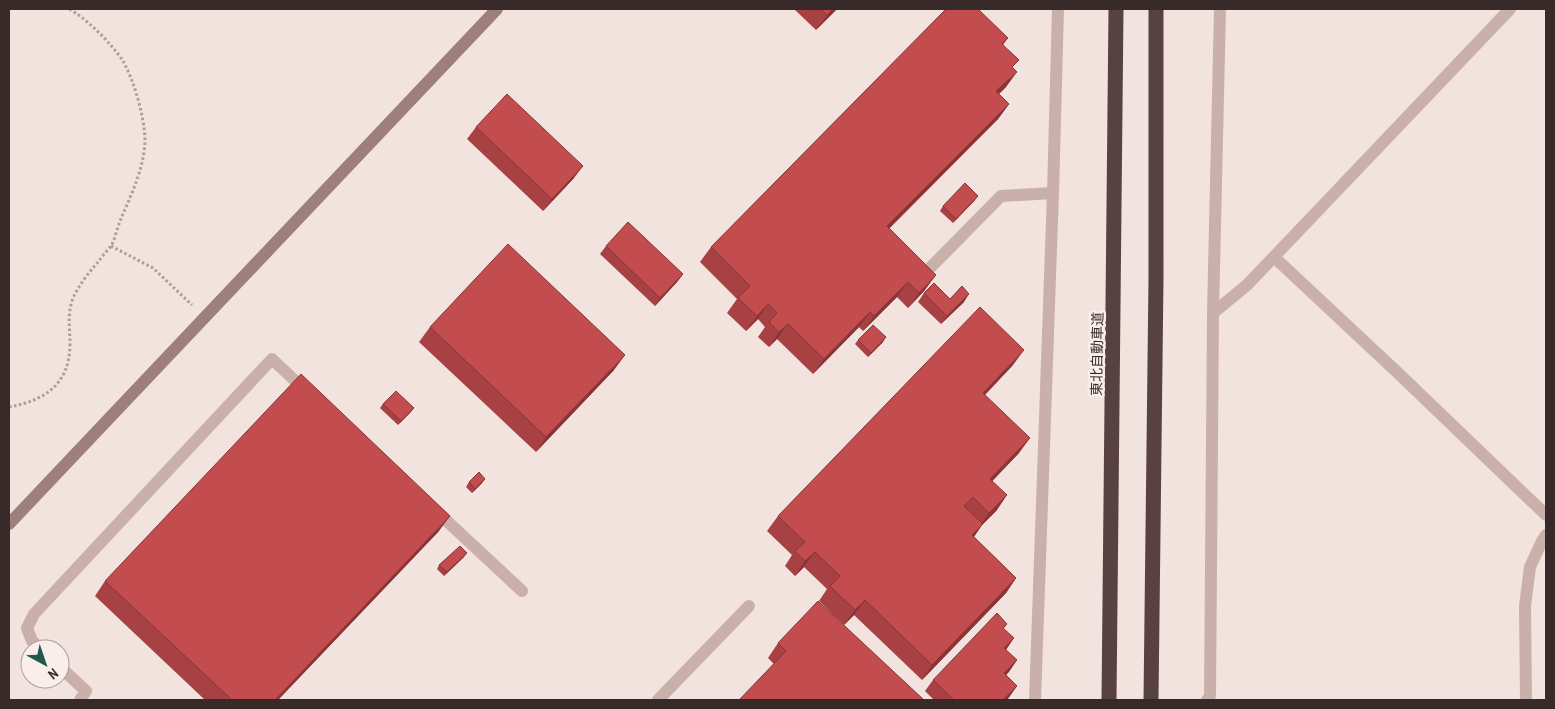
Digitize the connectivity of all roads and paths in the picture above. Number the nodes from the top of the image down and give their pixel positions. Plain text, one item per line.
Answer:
1 (68, 9) edge
2 (497, 9) edge
3 (1058, 9) edge
4 (1116, 9) edge
5 (1156, 9) edge
6 (1220, 9) edge
7 (1510, 9) edge
8 (1053, 193) junction
9 (111, 246) junction
10 (1274, 257) junction
11 (930, 268) edge
12 (1213, 313) junction
13 (205, 317) junction
14 (315, 399) edge
15 (9, 408) edge
16 (422, 498) edge
17 (1546, 515) edge
18 (9, 524) edge
19 (1546, 535) edge
20 (522, 591) dead end
21 (749, 606) dead end
22 (31, 639) edge
23 (70, 677) edge
24 (80, 700) edge
25 (658, 700) edge
26 (1035, 700) edge
27 (1109, 700) edge
28 (1151, 700) edge
29 (1206, 700) edge
30 (1526, 700) edge

1 - 9 path
2 - 13 street
3 - 8 street
4 - 27 highway, 東北自動車道
5 - 28 highway
6 - 12 street
7 - 10 street
8 - 11 street
8 - 26 street
9 - 13 path
9 - 15 path
10 - 12 street
10 - 17 street
12 - 29 street
13 - 18 street
14 - 22 street
16 - 20 street
19 - 30 street
21 - 25 street
23 - 24 street

